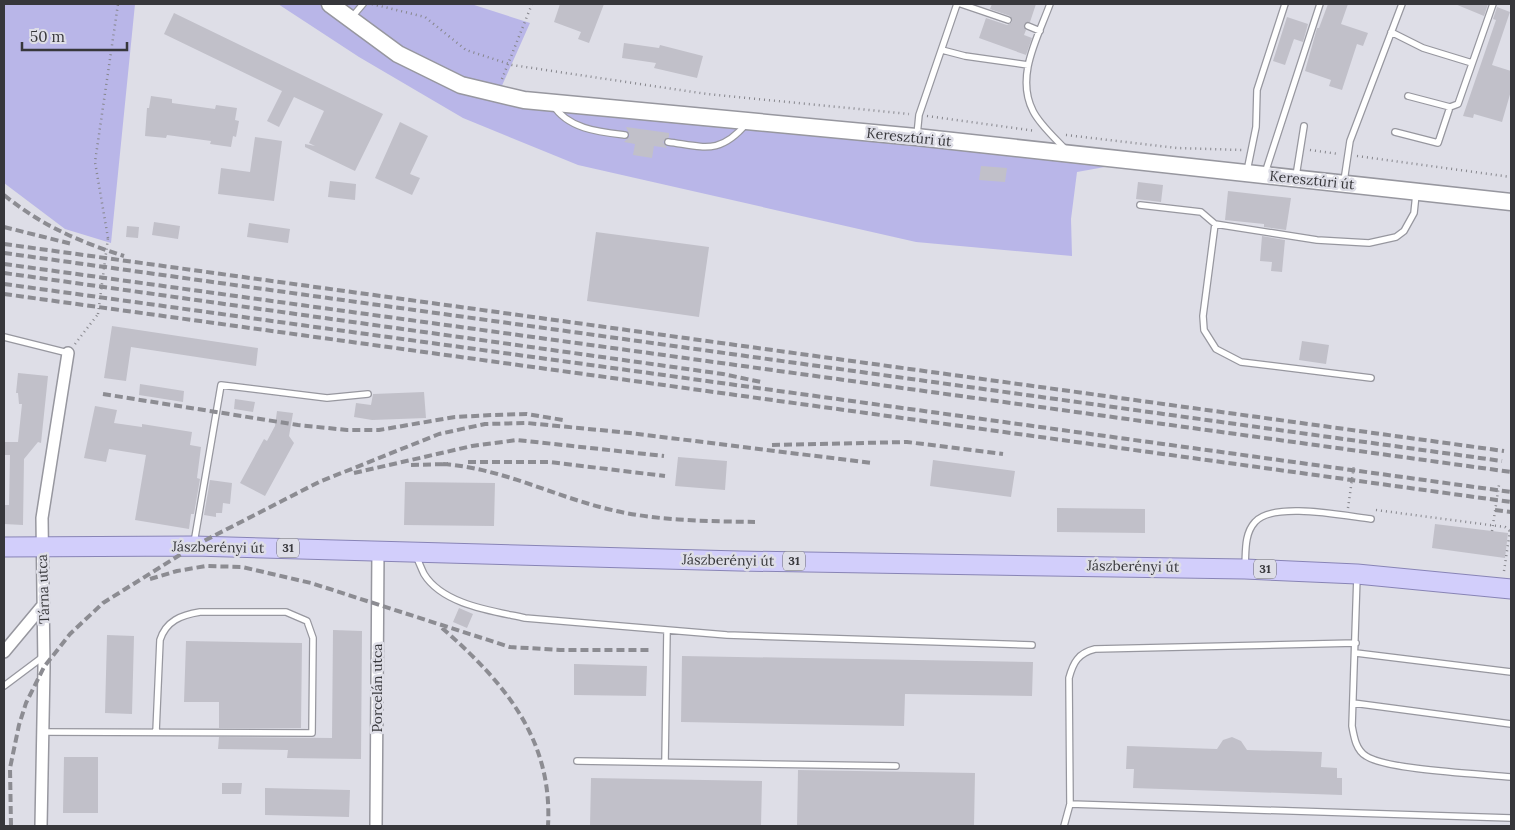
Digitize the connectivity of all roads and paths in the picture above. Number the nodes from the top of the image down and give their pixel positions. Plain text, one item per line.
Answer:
1 (118, 4) edge
2 (330, 4) edge
3 (363, 4) edge
4 (372, 4) edge
5 (532, 4) edge
6 (959, 4) edge
7 (1050, 4) edge
8 (1285, 4) edge
9 (1320, 4) edge
10 (1402, 4) edge
11 (1493, 4) edge
12 (350, 19) junction
13 (1008, 20) dead end
14 (1028, 26) dead end
15 (1040, 31) junction
16 (1391, 32) junction
17 (942, 50) junction
18 (1472, 63) junction
19 (1028, 65) junction
20 (496, 94) junction
21 (1408, 96) dead end
22 (552, 103) junction
23 (1450, 107) junction
24 (919, 115) junction
25 (748, 121) junction
26 (1304, 126) dead end
27 (1395, 132) dead end
28 (1051, 133) junction
29 (625, 135) dead end
30 (916, 138) junction
31 (668, 142) dead end
32 (1252, 149) junction
33 (1299, 149) junction
34 (1069, 154) junction
35 (1348, 155) junction
36 (1247, 173) junction
37 (1264, 175) junction
38 (1511, 177) edge
39 (1296, 178) junction
40 (1344, 183) junction
41 (1416, 191) junction
42 (1511, 201) edge
43 (1140, 205) dead end
44 (1215, 224) junction
45 (4, 337) edge
46 (68, 353) junction
47 (1371, 378) dead end
48 (368, 394) dead end
49 (1354, 465) dead end
50 (1499, 485) dead end
51 (1347, 516) junction
52 (1371, 519) joint
53 (1493, 525) junction
54 (1492, 531) dead end
55 (1511, 532) edge
56 (42, 546) junction
57 (194, 546) junction
58 (4, 547) edge
59 (378, 550) junction
60 (415, 552) junction
61 (1245, 568) junction
62 (1504, 571) dead end
63 (1356, 574) junction
64 (1511, 590) edge
65 (44, 604) junction
66 (667, 631) junction
67 (1356, 643) junction
68 (1032, 646) dead end
69 (4, 652) edge
70 (1356, 653) junction
71 (44, 656) junction
72 (1511, 672) edge
73 (4, 686) edge
74 (1353, 703) junction
75 (1511, 724) edge
76 (42, 732) junction
77 (156, 732) junction
78 (577, 761) dead end
79 (665, 762) junction
80 (896, 766) dead end
81 (1511, 777) edge
82 (1070, 804) junction
83 (1511, 818) edge
84 (40, 826) edge
85 (376, 826) edge
86 (1064, 826) edge

1 - 46 path, bridge
2 - 12 main road, Keresztúri út
3 - 12 lane
4 - 24 path
5 - 20 path
6 - 13 lane
6 - 17 lane
7 - 15 lane
8 - 32 lane
9 - 37 lane
10 - 16 lane
11 - 18 lane
12 - 20 main road, Keresztúri út
14 - 15 lane
15 - 19 lane
16 - 18 lane
16 - 35 lane
17 - 19 lane
17 - 24 lane
18 - 23 lane
19 - 28 lane
20 - 22 main road, Keresztúri út
21 - 23 lane
22 - 25 main road, Keresztúri út
22 - 29 lane
23 - 27 lane
24 - 28 path
24 - 30 lane
25 - 30 main road, Keresztúri út
25 - 31 lane
26 - 33 lane
28 - 32 path
28 - 34 lane
30 - 34 main road, Keresztúri út
32 - 36 lane
33 - 35 path
33 - 39 lane
34 - 36 main road, Keresztúri út
35 - 38 path
35 - 40 lane
36 - 37 main road, Keresztúri út
37 - 39 main road, Keresztúri út
39 - 40 main road, Keresztúri út
40 - 41 main road, Keresztúri út
41 - 42 main road, Keresztúri út
41 - 44 lane
43 - 44 lane
44 - 47 lane
45 - 46 lane
46 - 56 street, Tárna utca
48 - 57 lane
49 - 51 path
50 - 53 path
51 - 52 lane
51 - 61 lane
52 - 53 path
53 - 54 path
53 - 55 path
55 - 62 path
56 - 57 main road, Jászberényi út / 31
56 - 58 main road, Jászberényi út / 31
56 - 65 street, Tárna utca
57 - 59 main road, Jászberényi út / 31
59 - 60 main road, Jászberényi út / 31
59 - 85 street, Porcelán utca
60 - 61 main road, Jászberényi út / 31
60 - 66 lane
61 - 63 main road, Jászberényi út / 31
63 - 64 main road, Jászberényi út / 31
63 - 67 lane
65 - 69 street
65 - 71 street, Tárna utca
66 - 68 lane
66 - 79 lane
67 - 70 lane
67 - 82 lane
70 - 72 lane
70 - 74 lane
71 - 73 lane
71 - 76 street, Tárna utca
74 - 75 lane
74 - 81 lane
76 - 77 lane
76 - 84 street, Tárna utca
77 - 77 lane
78 - 79 lane
79 - 80 lane
82 - 83 lane
82 - 86 lane

